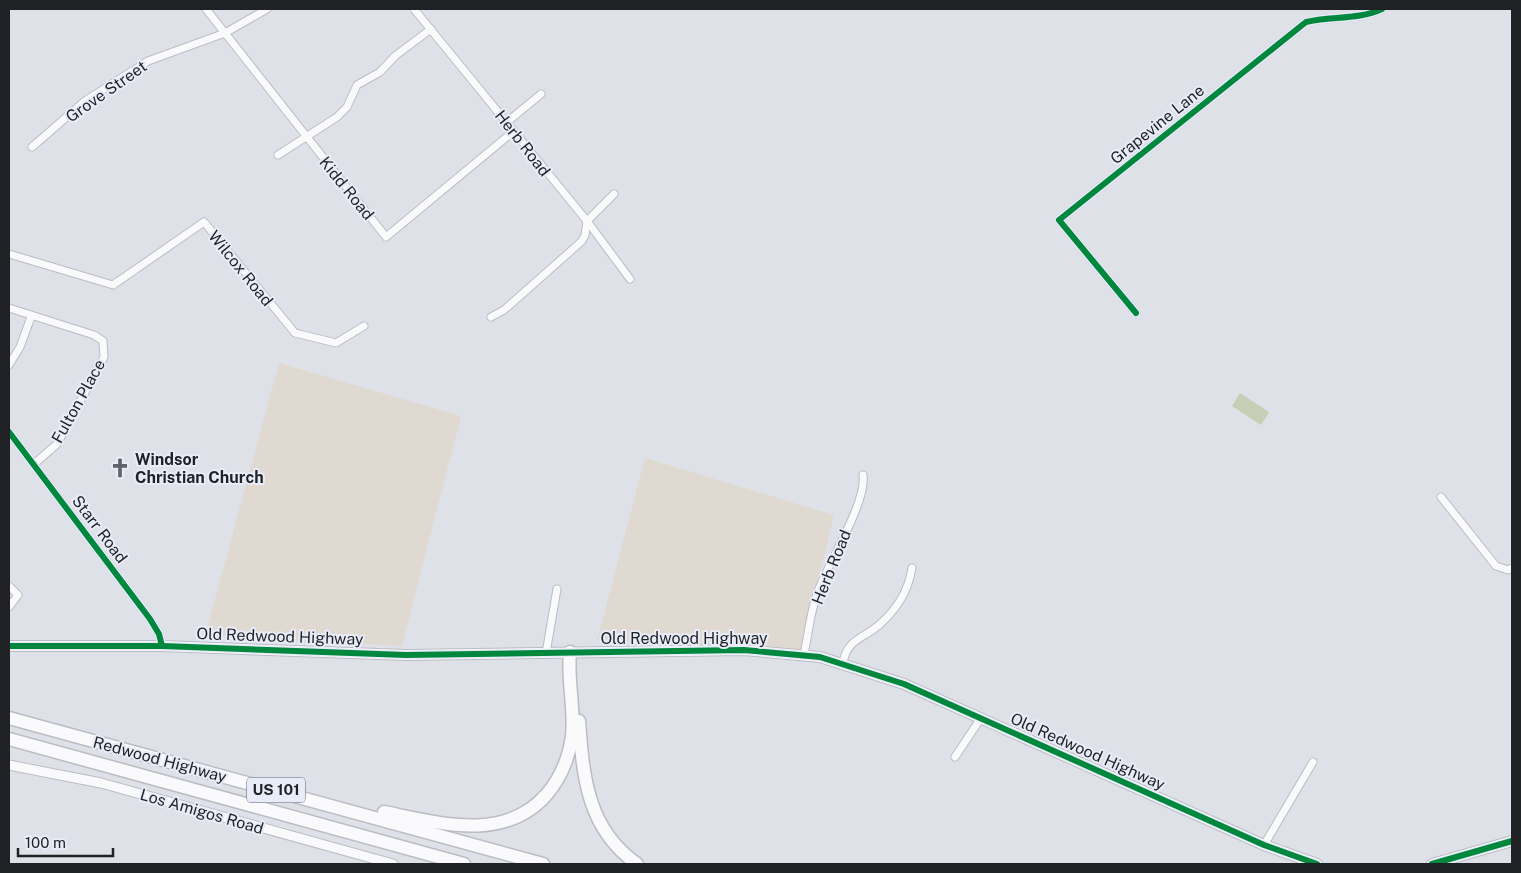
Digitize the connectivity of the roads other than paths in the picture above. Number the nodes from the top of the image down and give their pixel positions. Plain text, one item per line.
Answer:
1 (206, 9) edge
2 (267, 9) edge
3 (414, 9) edge
4 (1382, 9) edge
5 (431, 29) junction
6 (225, 33) junction
7 (540, 94) dead end
8 (507, 122) junction
9 (514, 130) junction
10 (307, 138) junction
11 (32, 147) dead end
12 (278, 155) dead end
13 (614, 194) dead end
14 (587, 221) junction
15 (9, 254) edge
16 (630, 279) dead end
17 (9, 308) edge
18 (1136, 313) dead end
19 (31, 317) junction
20 (491, 317) dead end
21 (364, 326) dead end
22 (9, 365) edge
23 (9, 432) edge
24 (34, 464) junction
25 (863, 475) dead end
26 (1441, 498) dead end
27 (912, 568) dead end
28 (1512, 568) edge
29 (9, 586) edge
30 (556, 589) dead end
31 (9, 607) edge
32 (9, 646) edge
33 (162, 646) junction
34 (570, 652) junction
35 (546, 653) junction
36 (804, 654) junction
37 (843, 663) junction
38 (9, 718) edge
39 (981, 718) junction
40 (9, 739) edge
41 (955, 757) dead end
42 (1312, 762) dead end
43 (9, 765) edge
44 (279, 791) junction
45 (1512, 841) edge
46 (1264, 845) junction
47 (393, 864) edge
48 (464, 864) edge
49 (542, 864) edge
50 (637, 864) edge
51 (1317, 864) edge
52 (1432, 864) edge

1 - 6 street, Kidd Road
2 - 6 street, Grove Street
3 - 5 street, Herb Road
4 - 18 street, Grapevine Lane
5 - 8 street, Herb Road
5 - 10 street
6 - 10 street, Kidd Road
6 - 11 street, Grove Street
7 - 8 street
8 - 9 street, Herb Road
9 - 10 street, Kidd Road
9 - 14 street, Herb Road
10 - 12 street
13 - 14 street
14 - 16 street, Herb Road
14 - 20 street
15 - 21 street, Wilcox Road
17 - 19 street, Fulton Place
19 - 22 street
19 - 24 street, Fulton Place
23 - 24 street, Starr Road
24 - 33 street, Starr Road
25 - 36 street, Herb Road
26 - 28 street
27 - 37 street
29 - 31 street
30 - 35 street
32 - 33 main road, Old Redwood Highway
33 - 35 main road, Old Redwood Highway
34 - 35 main road, Old Redwood Highway
34 - 36 main road, Old Redwood Highway
34 - 44 highway
34 - 50 highway
36 - 37 main road, Old Redwood Highway
37 - 39 main road, Old Redwood Highway
38 - 44 highway, Redwood Highway / US 101
39 - 41 street
39 - 46 main road, Old Redwood Highway
40 - 48 highway, Redwood Highway / US 101
42 - 46 street
43 - 47 street, Los Amigos Road
44 - 49 highway, Redwood Highway / US 101
45 - 52 main road
46 - 51 main road, Old Redwood Highway

